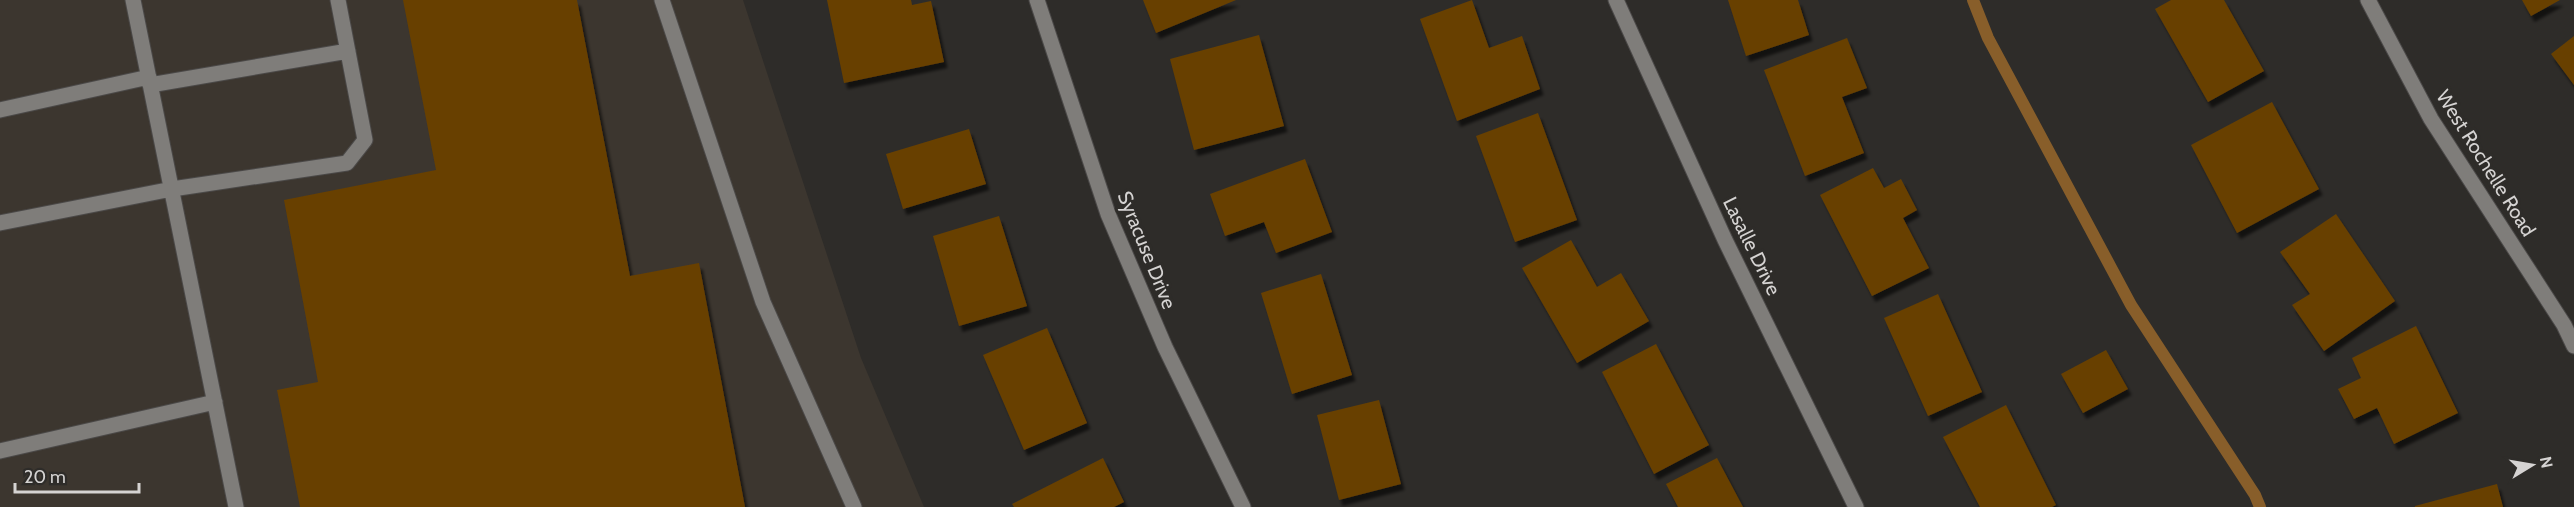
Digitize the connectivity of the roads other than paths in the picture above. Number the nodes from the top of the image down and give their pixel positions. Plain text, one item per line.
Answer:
1 (133, 0) edge
2 (338, 0) edge
3 (662, 0) edge
4 (1036, 0) edge
5 (1616, 0) edge
6 (2368, 0) edge
7 (348, 51) junction
8 (150, 81) junction
9 (0, 110) edge
10 (172, 189) junction
11 (0, 223) edge
12 (2574, 346) edge
13 (215, 402) junction
14 (0, 451) edge
15 (236, 507) edge
16 (854, 507) edge
17 (1243, 507) edge
18 (1857, 507) edge

1 - 8 street
2 - 7 street
3 - 16 street
4 - 17 street, Syracuse Drive
5 - 18 street, Lasalle Drive
6 - 12 street, West Rochelle Road
7 - 8 street
7 - 10 street
8 - 9 street
8 - 10 street
10 - 11 street
10 - 13 street
13 - 14 street
13 - 15 street

